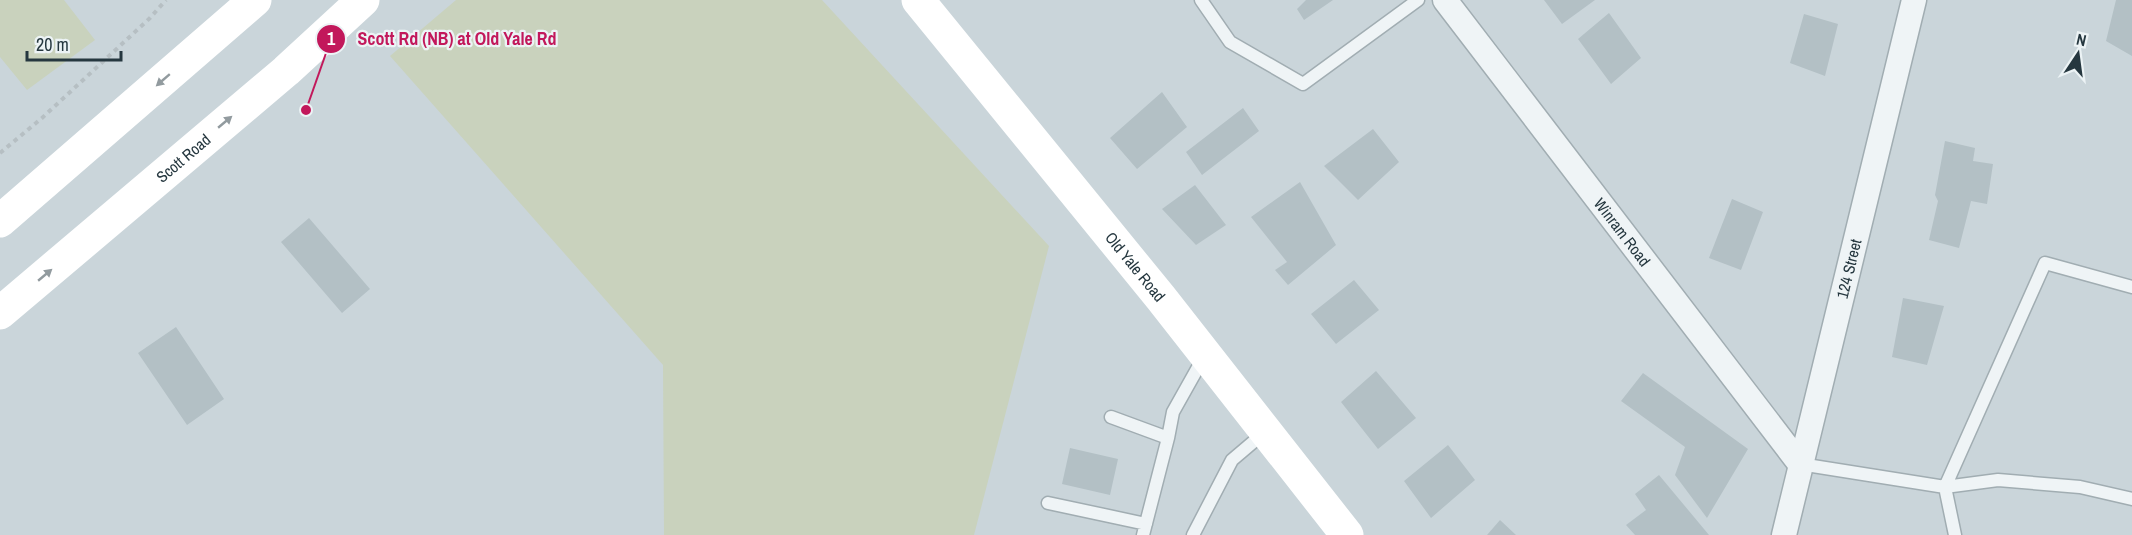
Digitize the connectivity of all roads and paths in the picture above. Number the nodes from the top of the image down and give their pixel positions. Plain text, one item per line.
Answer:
1 (166, 0) edge
2 (255, 0) edge
3 (363, 0) edge
4 (918, 0) edge
5 (1201, 0) edge
6 (1418, 0) edge
7 (1445, 0) edge
8 (1914, 0) edge
9 (0, 153) edge
10 (0, 220) edge
11 (2132, 287) edge
12 (0, 313) edge
13 (1205, 354) junction
14 (1111, 417) dead end
15 (1266, 431) junction
16 (1168, 438) junction
17 (1800, 464) junction
18 (1945, 487) junction
19 (2132, 500) edge
20 (1048, 503) dead end
21 (1145, 530) edge
22 (1193, 535) edge
23 (1347, 535) edge
24 (1784, 535) edge
25 (1955, 535) edge

1 - 9 path
2 -> 10 main road
12 -> 3 main road, Scott Road
4 - 13 main road, Old Yale Road
5 - 6 lane
7 - 17 street, Winram Road
8 - 17 street, 124 Street
11 - 18 lane
13 - 15 main road, Old Yale Road
13 - 16 lane
14 - 16 lane
15 - 22 lane
15 - 23 main road, Old Yale Road
16 - 21 lane
17 - 18 lane
17 - 24 street, 124 Street
18 - 19 lane
18 - 25 lane
20 - 21 lane

